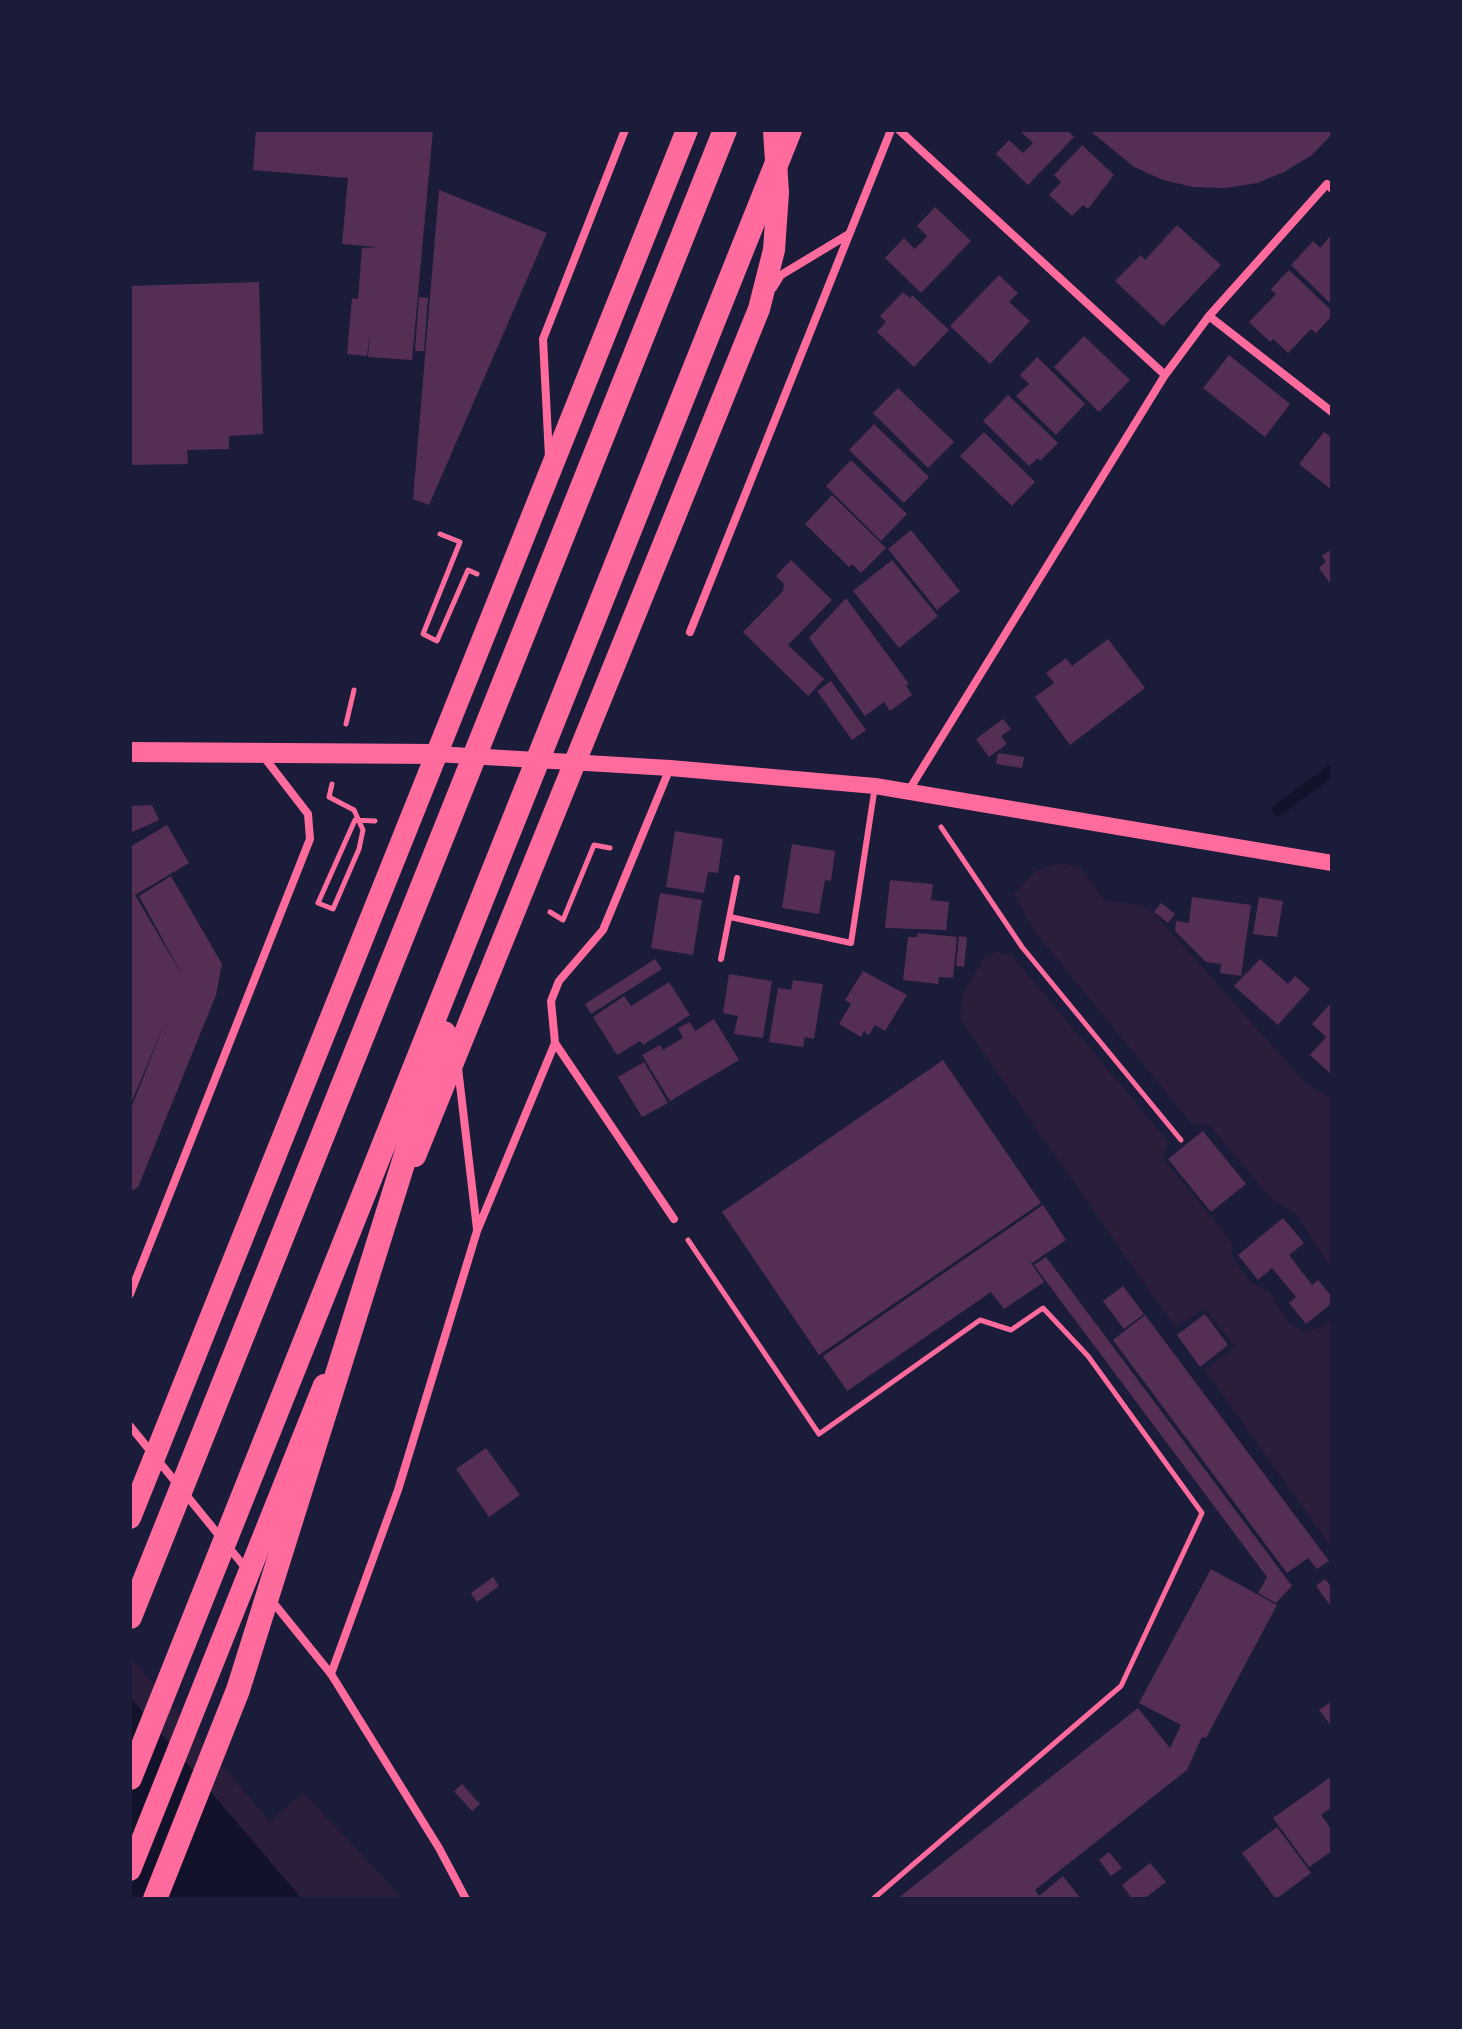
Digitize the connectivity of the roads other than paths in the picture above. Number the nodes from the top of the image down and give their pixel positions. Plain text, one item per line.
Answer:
1 (625, 130) edge
2 (687, 130) edge
3 (725, 130) edge
4 (774, 130) edge
5 (790, 130) edge
6 (891, 130) edge
7 (899, 130) edge
8 (1332, 189) edge
9 (849, 234) junction
10 (759, 309) junction
11 (1209, 316) junction
12 (1165, 375) junction
13 (1332, 412) edge
14 (550, 469) junction
15 (690, 632) dead end
16 (258, 750) junction
17 (130, 752) edge
18 (436, 754) junction
19 (575, 761) junction
20 (670, 768) junction
21 (875, 786) junction
22 (913, 791) junction
23 (499, 856) junction
24 (1332, 863) edge
25 (737, 878) dead end
26 (730, 917) junction
27 (721, 959) dead end
28 (555, 1043) junction
29 (456, 1055) junction
30 (674, 1219) road end
31 (477, 1231) junction
32 (130, 1294) edge
33 (130, 1426) edge
34 (130, 1518) edge
35 (130, 1617) edge
36 (331, 1674) junction
37 (130, 1778) edge
38 (130, 1870) edge
39 (155, 1899) edge
40 (466, 1899) edge

1 - 14 street
2 - 14 highway
3 - 35 highway
4 - 10 highway
5 - 23 highway
6 - 9 street
7 - 12 street
8 - 11 street
9 - 10 street
9 - 15 street
10 - 19 highway
11 - 12 street
11 - 13 street
12 - 22 street
14 - 18 highway
16 - 17 main road
16 - 18 main road
16 - 32 street
18 - 19 main road
18 - 34 highway
19 - 20 main road
19 - 29 highway
20 - 21 main road
20 - 28 street
21 - 22 main road
21 - 26 lane
22 - 24 main road
23 - 37 highway
23 - 39 highway
25 - 26 lane
26 - 27 lane
28 - 30 street
28 - 31 street
29 - 31 street
29 - 38 highway
31 - 36 street
33 - 36 street
36 - 40 street

